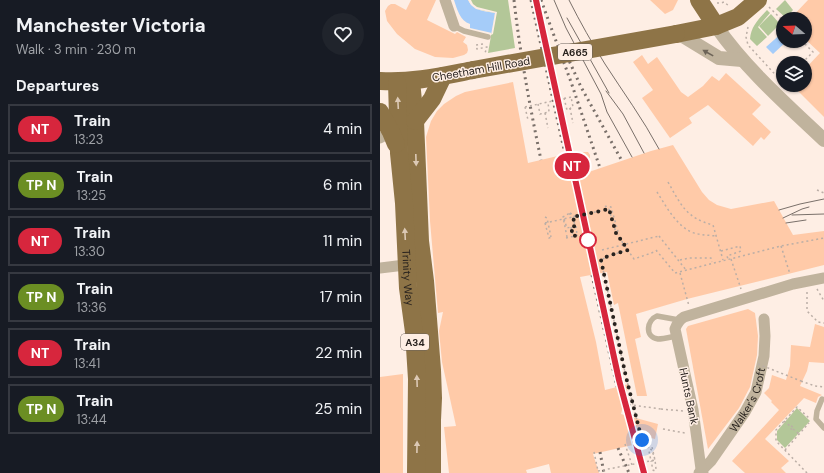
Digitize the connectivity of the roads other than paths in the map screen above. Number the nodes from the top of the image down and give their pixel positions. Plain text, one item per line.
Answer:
1 (445, 0) edge
2 (699, 0) edge
3 (766, 3) edge
4 (454, 26) joint
5 (716, 26) junction
6 (677, 34) junction
7 (488, 37) dead end
8 (742, 60) junction
9 (443, 76) junction
10 (396, 81) edge
11 (380, 112) edge
12 (415, 121) junction
13 (386, 135) edge
14 (824, 140) edge
15 (399, 152) junction
16 (420, 262) junction
17 (380, 268) edge
18 (820, 279) edge
19 (764, 319) dead end
20 (679, 320) junction
21 (676, 336) junction
22 (822, 399) dead end
23 (824, 428) edge
24 (701, 472) edge
25 (416, 473) edge
26 (432, 473) edge

1 - 4 street
2 - 5 highway
3 - 5 highway, Cheetham Hill Road
4 - 7 lane
5 - 6 highway, Cheetham Hill Road
5 - 8 street
8 -> 6 street
6 - 9 highway, Cheetham Hill Road / A665, bridge
8 - 14 street
9 - 10 highway, Cheetham Hill Road / A665
9 - 12 highway
10 - 12 highway
15 -> 10 highway, Trinity Way / A34
11 - 13 highway
12 -> 16 highway, Trinity Way / A34
13 - 15 highway
16 -> 15 highway, Trinity Way / A34
16 - 17 street
25 -> 16 highway, Trinity Way / A34
16 - 26 highway, Trinity Way / A34
18 - 20 street
19 - 24 street, Walker's Croft
20 - 21 street, Hunts Bank
20 - 21 lane
21 - 24 street, Hunts Bank
22 - 23 lane

